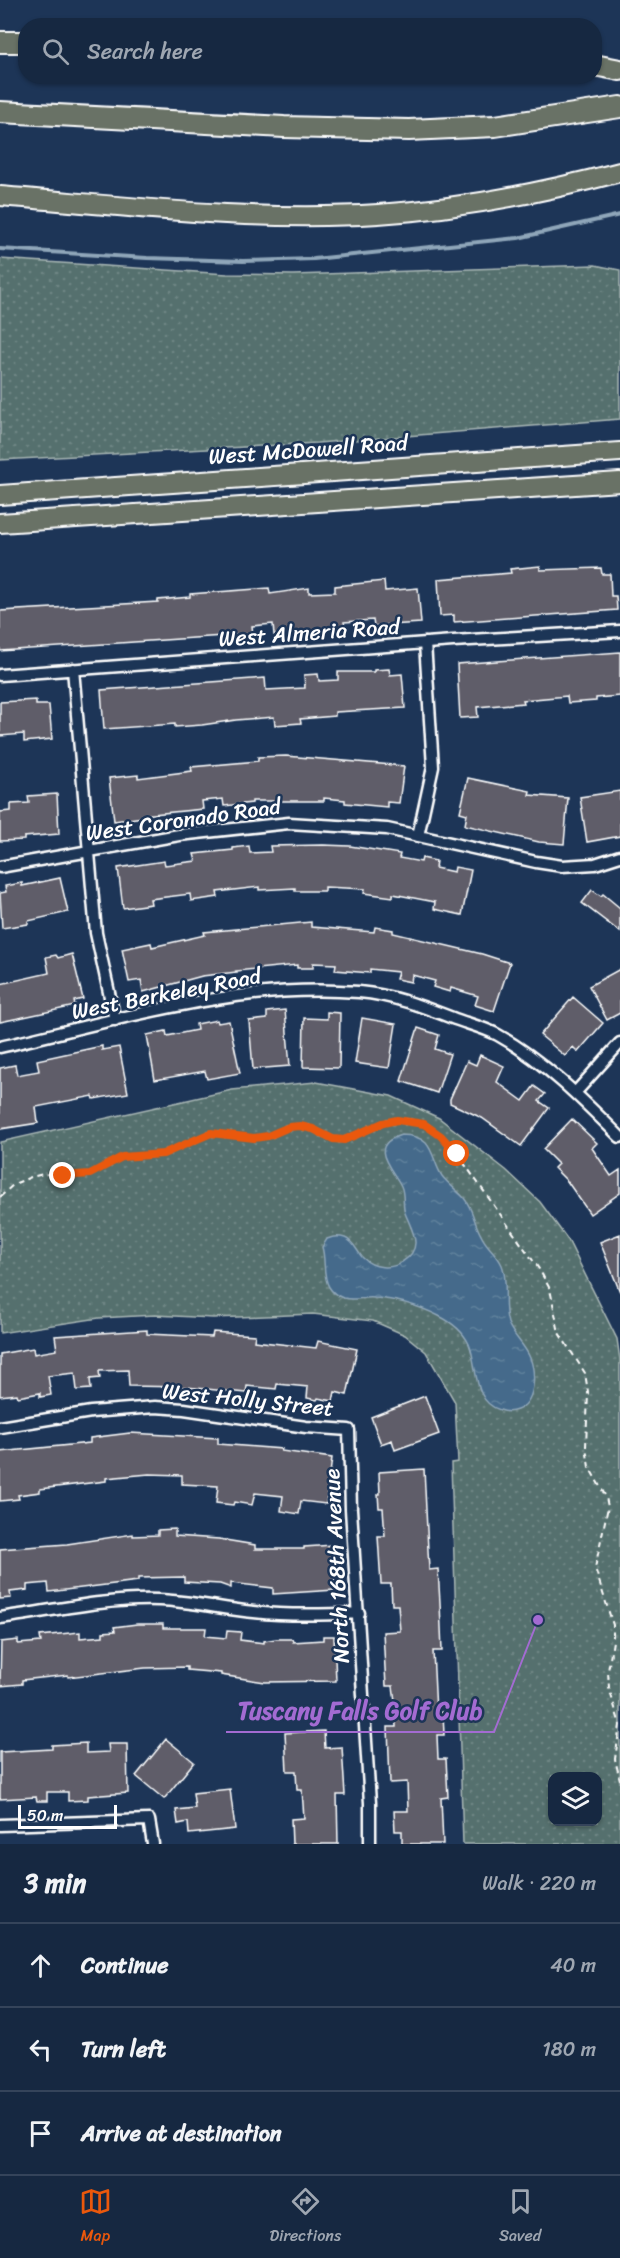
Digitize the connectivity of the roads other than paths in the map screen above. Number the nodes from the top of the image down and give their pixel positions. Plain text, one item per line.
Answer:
1 (0, 42) edge
2 (18, 42) edge
3 (602, 67) edge
4 (620, 70) edge
5 (620, 107) edge
6 (0, 112) edge
7 (620, 172) edge
8 (0, 196) edge
9 (620, 452) edge
10 (620, 482) edge
11 (0, 495) edge
12 (0, 523) edge
13 (620, 631) edge
14 (425, 643) junction
15 (73, 669) junction
16 (0, 675) edge
17 (418, 836) junction
18 (87, 851) junction
19 (620, 856) edge
20 (0, 867) edge
21 (115, 1020) junction
22 (620, 1043) edge
23 (0, 1047) edge
24 (575, 1093) junction
25 (620, 1137) edge
26 (0, 1427) edge
27 (349, 1430) joint
28 (359, 1613) junction
29 (0, 1618) edge
30 (0, 1825) edge
31 (153, 1844) edge
32 (370, 1844) edge

1 - 2 highway
3 - 4 highway
5 - 6 highway
7 - 8 main road
9 - 11 main road, West McDowell Road
10 - 12 main road
13 - 14 street, West Almeria Road
14 - 15 street, West Almeria Road
14 - 17 street
15 - 16 street, West Almeria Road
15 - 18 street
17 - 18 street, West Coronado Road
17 - 19 street, West Coronado Road
18 - 20 street, West Coronado Road
18 - 21 street
21 - 23 street, West Berkeley Road
21 - 24 street, West Berkeley Road
22 - 24 street
24 - 25 street, West Berkeley Road
26 - 27 street, West Holly Street
27 - 28 street, North 168th Avenue
28 - 29 street
28 - 32 street, North 168th Avenue
30 - 31 street

